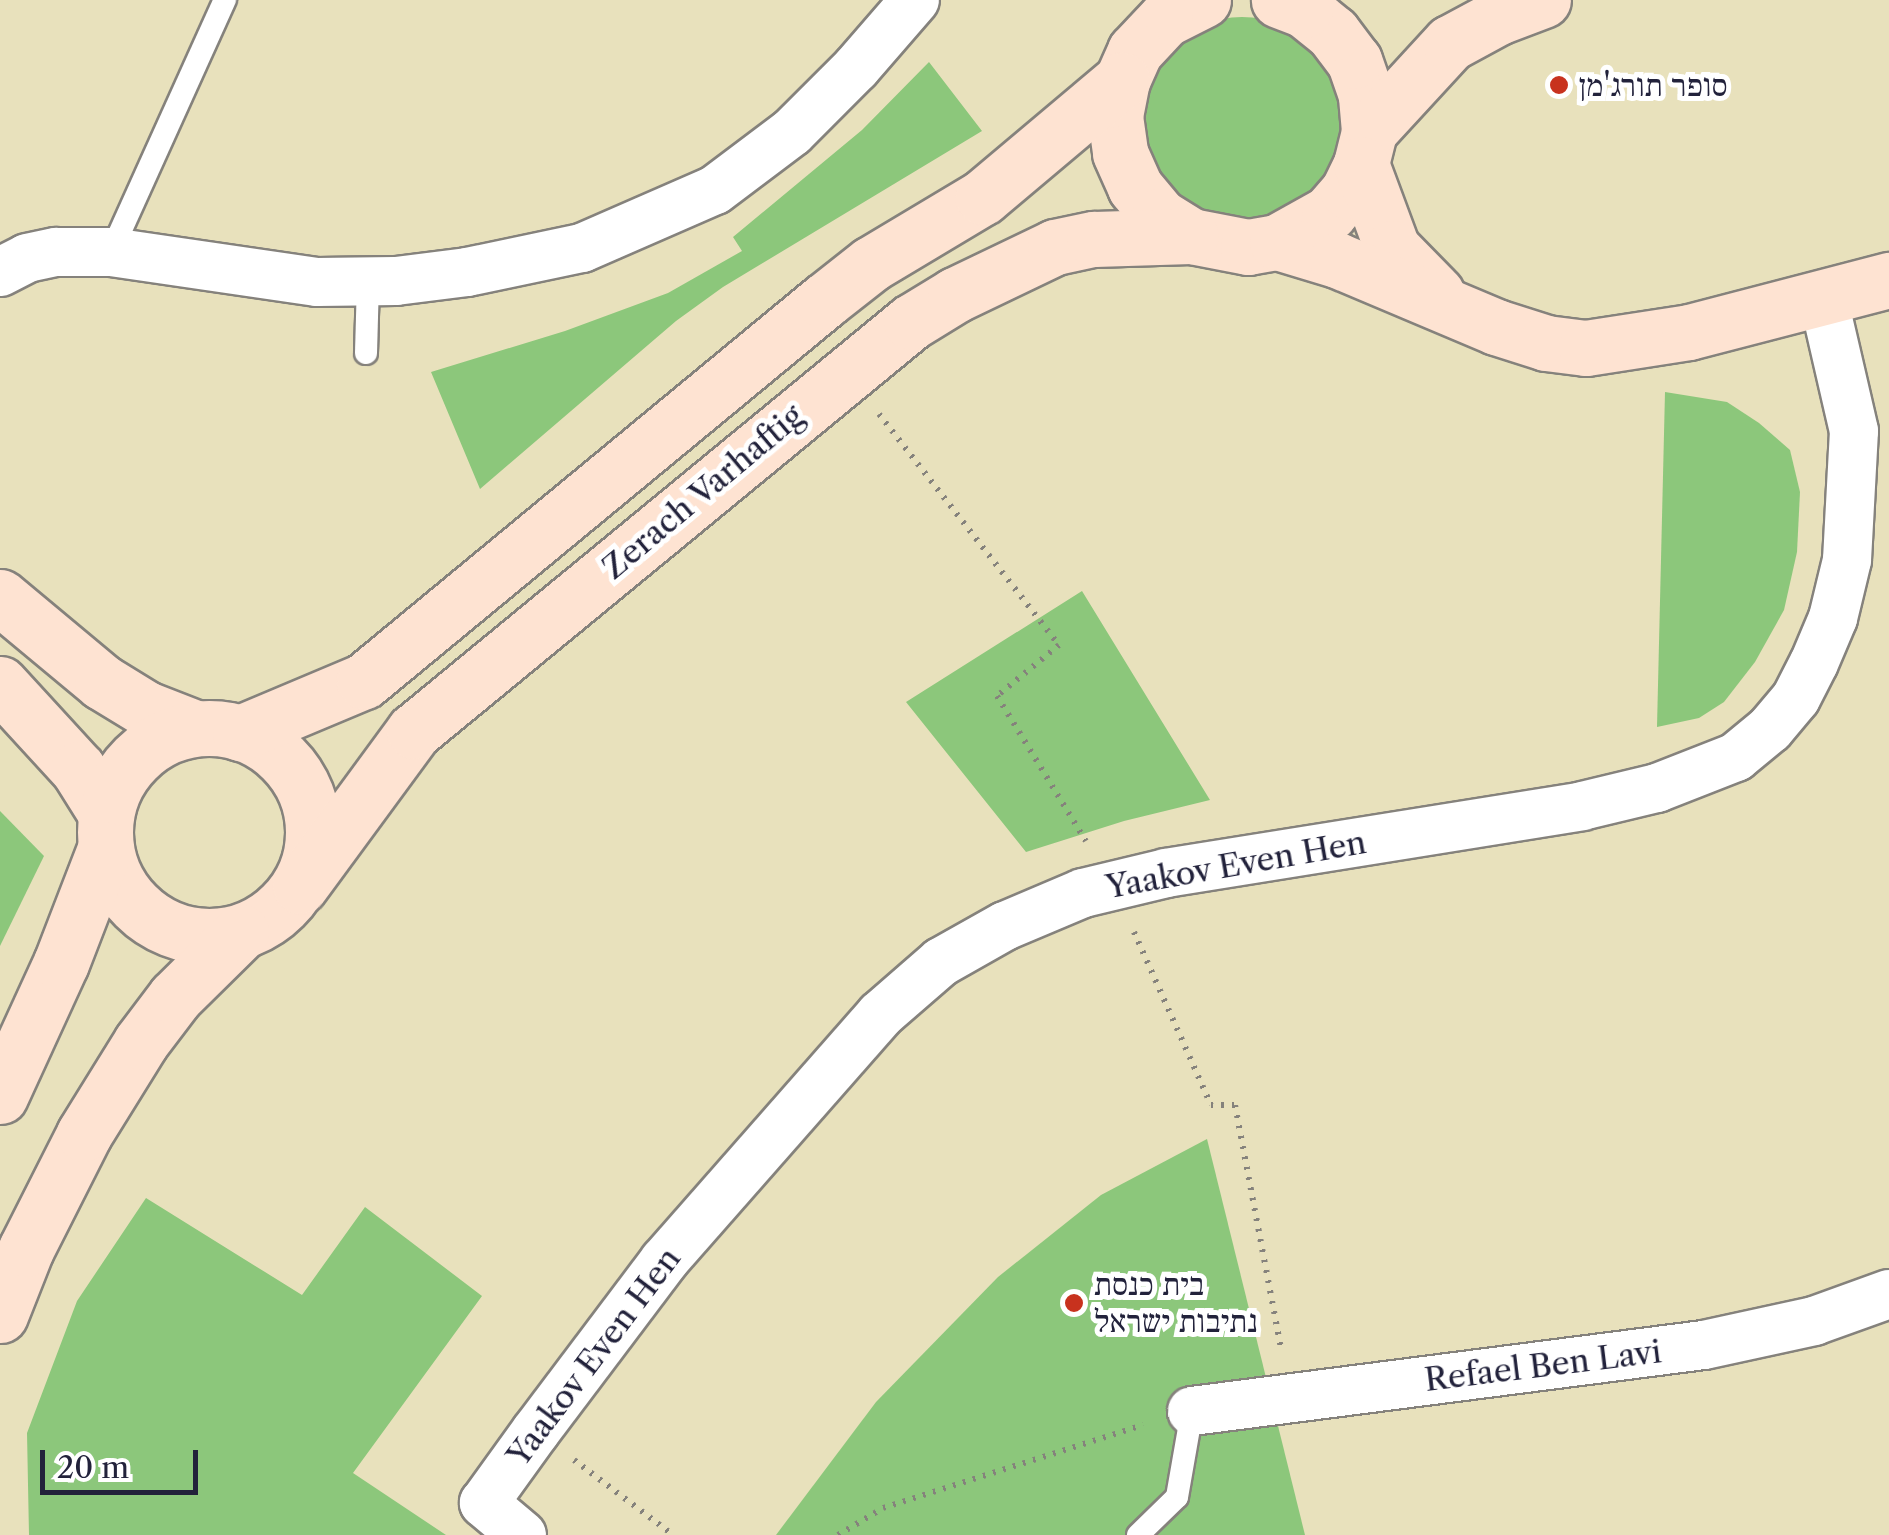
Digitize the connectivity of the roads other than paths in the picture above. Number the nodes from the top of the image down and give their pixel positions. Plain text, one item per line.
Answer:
1 (225, 0) edge
2 (914, 0) edge
3 (1203, 0) edge
4 (1279, 0) edge
5 (1542, 0) edge
6 (1133, 44) edge
7 (1365, 147) junction
8 (1191, 236) junction
9 (1277, 242) junction
10 (111, 252) junction
11 (4, 264) edge
12 (1889, 280) edge
13 (368, 282) junction
14 (1823, 297) junction
15 (1496, 327) junction
16 (366, 354) dead end
17 (0, 597) edge
18 (0, 684) edge
19 (218, 730) junction
20 (105, 830) junction
21 (300, 886) junction
22 (241, 932) junction
23 (0, 1096) edge
24 (1889, 1294) edge
25 (0, 1315) edge
26 (1192, 1411) joint
27 (522, 1535) edge
28 (1138, 1535) edge

1 - 10 lane
2 - 13 street
3 - 6 street
4 - 7 street
5 - 7 street
6 - 8 street
6 - 19 street
7 - 9 street
7 - 15 street
8 - 9 street
8 - 21 street, Zerach Varhaftig
9 - 15 street
10 - 11 street
10 - 13 street
12 - 14 street
13 - 16 lane
14 - 15 street
14 - 27 street, Yaakov Even Hen
17 - 19 street
18 - 20 street
19 - 20 street
19 - 21 street
20 - 22 street
20 - 23 street
21 - 22 street
22 - 25 street
24 - 26 street, Refael Ben Lavi
26 - 28 lane

